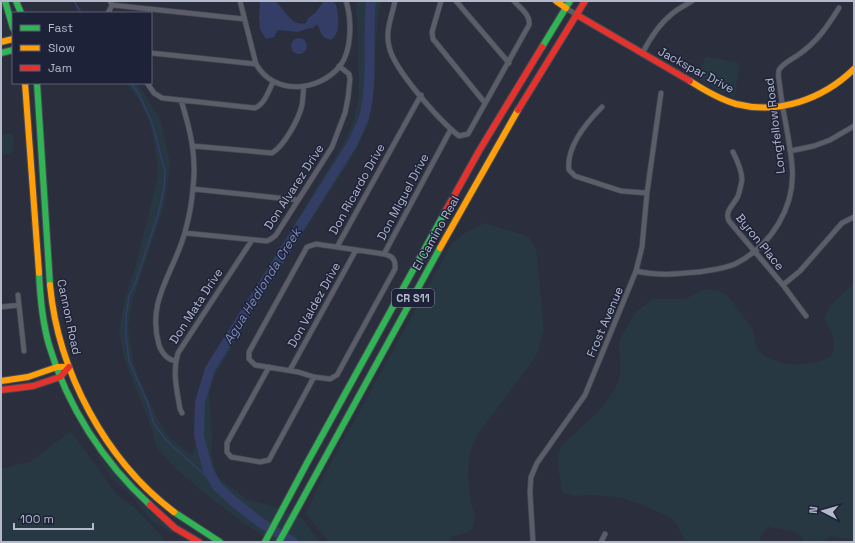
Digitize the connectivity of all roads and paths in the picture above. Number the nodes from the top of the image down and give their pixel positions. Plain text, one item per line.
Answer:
1 (5, 1) edge
2 (16, 1) edge
3 (240, 1) edge
4 (346, 1) edge
5 (395, 1) edge
6 (441, 1) edge
7 (456, 1) edge
8 (514, 1) edge
9 (556, 1) edge
10 (570, 1) edge
11 (585, 1) edge
12 (692, 1) edge
13 (111, 3) edge
14 (566, 8) junction
15 (839, 8) dead end
16 (21, 12) edge
17 (577, 15) junction
18 (244, 18) junction
19 (12, 25) edge
20 (12, 39) edge
21 (1, 42) edge
22 (12, 50) edge
23 (1, 53) edge
24 (152, 53) edge
25 (642, 54) junction
26 (509, 63) junction
27 (256, 64) junction
28 (340, 66) junction
29 (854, 69) edge
30 (273, 82) junction
31 (25, 84) edge
32 (37, 84) edge
33 (148, 84) edge
34 (304, 86) junction
35 (661, 93) dead end
36 (421, 95) junction
37 (181, 100) junction
38 (486, 102) junction
39 (782, 106) junction
40 (602, 107) dead end
41 (854, 126) edge
42 (451, 130) junction
43 (193, 146) junction
44 (790, 151) junction
45 (733, 152) dead end
46 (193, 189) junction
47 (647, 193) junction
48 (298, 200) junction
49 (854, 217) edge
50 (185, 233) junction
51 (252, 240) junction
52 (337, 247) junction
53 (356, 250) junction
54 (755, 251) junction
55 (384, 254) junction
56 (636, 271) junction
57 (783, 285) junction
58 (18, 295) dead end
59 (19, 305) junction
60 (1, 307) edge
61 (806, 316) dead end
62 (24, 351) dead end
63 (176, 361) junction
64 (57, 367) junction
65 (69, 367) junction
66 (270, 367) junction
67 (290, 370) junction
68 (60, 376) junction
69 (314, 377) junction
70 (1, 381) edge
71 (1, 390) edge
72 (182, 413) dead end
73 (605, 534) dead end
74 (266, 540) edge
75 (199, 542) edge
76 (220, 542) edge
77 (279, 542) edge
78 (533, 542) edge
79 (601, 542) edge

1 - 19 main road
2 - 16 main road
3 - 18 street
4 - 28 street
5 - 36 street
6 - 38 street
7 - 26 street
8 - 26 street
9 - 14 main road
10 - 14 main road, El Camino Real / CR S11
11 - 17 main road, El Camino Real / CR S11
12 - 25 street
13 - 18 street
14 - 17 street
14 - 74 main road, El Camino Real / CR S11
15 - 39 street, Longfellow Road
17 - 25 main road, Jackspar Drive
17 - 77 main road, El Camino Real / CR S11
18 - 27 street
20 - 21 main road
22 - 23 main road
24 - 27 street
25 - 39 main road, Jackspar Drive
26 - 38 street
27 - 30 street
28 - 34 street
28 - 48 street, Don Alvarez Drive
29 - 39 main road, Jackspar Drive
30 - 34 street
30 - 37 street
31 - 64 main road, Cannon Road
32 - 65 main road, Cannon Road
33 - 37 street
34 - 43 street
35 - 47 street, Frost Avenue
36 - 42 street
36 - 52 street, Don Ricardo Drive
37 - 43 street
38 - 42 street
39 - 44 street, Longfellow Road
40 - 47 street
41 - 44 street
42 - 55 street, Don Miguel Drive
43 - 46 street
44 - 54 street, Longfellow Road
45 - 54 street, Byron Place
46 - 48 street
46 - 50 street
47 - 56 street, Frost Avenue
48 - 51 street, Don Alvarez Drive
49 - 57 street
50 - 51 street, Don Alvarez Drive
50 - 63 street
51 - 63 street, Don Mata Drive
52 - 53 street
52 - 66 street, Don Ricardo Drive
53 - 55 street
53 - 67 street, Don Valdez Drive
54 - 56 street, Longfellow Road
54 - 57 street, Byron Place
55 - 69 street, Don Miguel Drive
56 - 78 street, Frost Avenue
57 - 61 street, Byron Place
58 - 59 street
59 - 60 street
59 - 62 street
63 - 72 street, Don Mata Drive
64 - 65 main road
64 - 68 main road, Cannon Road
64 - 70 main road
65 - 68 main road
65 - 76 main road, Cannon Road
66 - 67 street, Don Miguel Drive
66 - 69 street
67 - 69 street, Don Miguel Drive
68 - 71 main road
68 - 75 main road, Cannon Road
73 - 79 street

